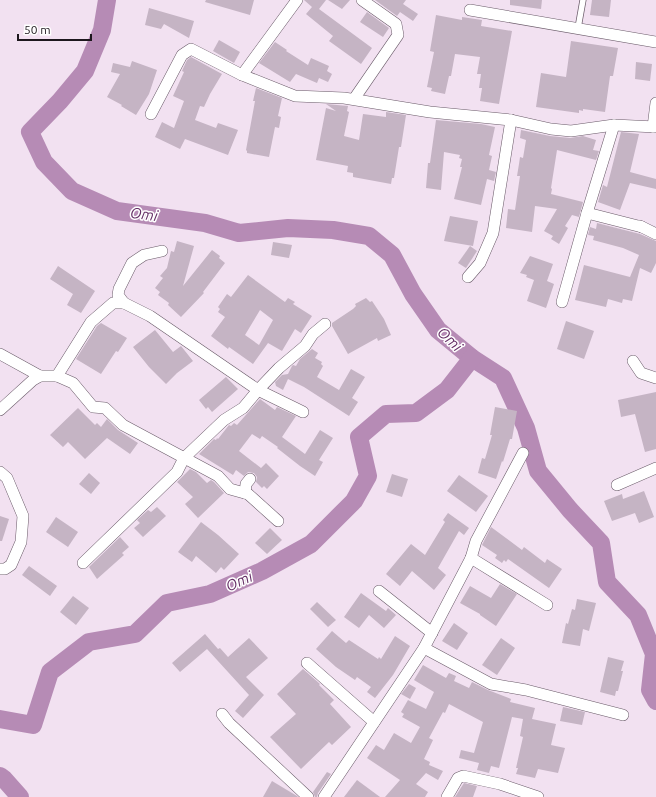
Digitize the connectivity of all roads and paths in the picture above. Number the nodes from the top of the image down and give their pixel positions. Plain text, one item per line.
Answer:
1 (297, 0) edge
2 (362, 0) edge
3 (583, 0) edge
4 (470, 10) dead end
5 (578, 28) junction
6 (656, 42) edge
7 (242, 74) junction
8 (354, 99) junction
9 (656, 103) edge
10 (151, 114) dead end
11 (511, 120) junction
12 (614, 125) junction
13 (654, 127) edge
14 (587, 213) junction
15 (656, 234) edge
16 (162, 251) dead end
17 (468, 277) dead end
18 (562, 302) dead end
19 (124, 303) junction
20 (325, 324) dead end
21 (0, 354) edge
22 (634, 361) dead end
23 (40, 376) junction
24 (57, 376) junction
25 (656, 378) edge
26 (258, 390) junction
27 (0, 410) edge
28 (303, 412) dead end
29 (523, 453) dead end
30 (184, 458) junction
31 (656, 468) edge
32 (0, 472) edge
33 (250, 479) dead end
34 (617, 485) dead end
35 (245, 493) junction
36 (278, 521) dead end
37 (471, 558) junction
38 (83, 563) dead end
39 (0, 569) edge
40 (379, 591) dead end
41 (547, 605) dead end
42 (432, 633) junction
43 (424, 648) junction
44 (307, 663) dead end
45 (222, 714) dead end
46 (623, 715) dead end
47 (374, 722) junction
48 (308, 797) edge
49 (324, 797) edge
50 (447, 797) edge
51 (538, 797) edge

1 - 7 street
2 - 8 street
3 - 5 lane
4 - 5 street
5 - 6 street
7 - 8 street
7 - 10 street
8 - 11 street
9 - 13 street
11 - 12 street
11 - 17 street
12 - 13 street
12 - 14 street
14 - 15 street
14 - 18 street
16 - 19 street
19 - 24 street
19 - 26 street
20 - 26 street
21 - 23 street
22 - 25 street
23 - 24 street
23 - 27 street
24 - 30 street
26 - 28 street
26 - 30 street
29 - 37 street
30 - 35 street
30 - 38 street
31 - 34 street
32 - 39 street
33 - 35 street
35 - 36 street
37 - 41 street
37 - 42 street
40 - 42 street
42 - 43 street
43 - 46 street
43 - 47 street
44 - 47 street
45 - 48 street
47 - 49 street
50 - 51 street

